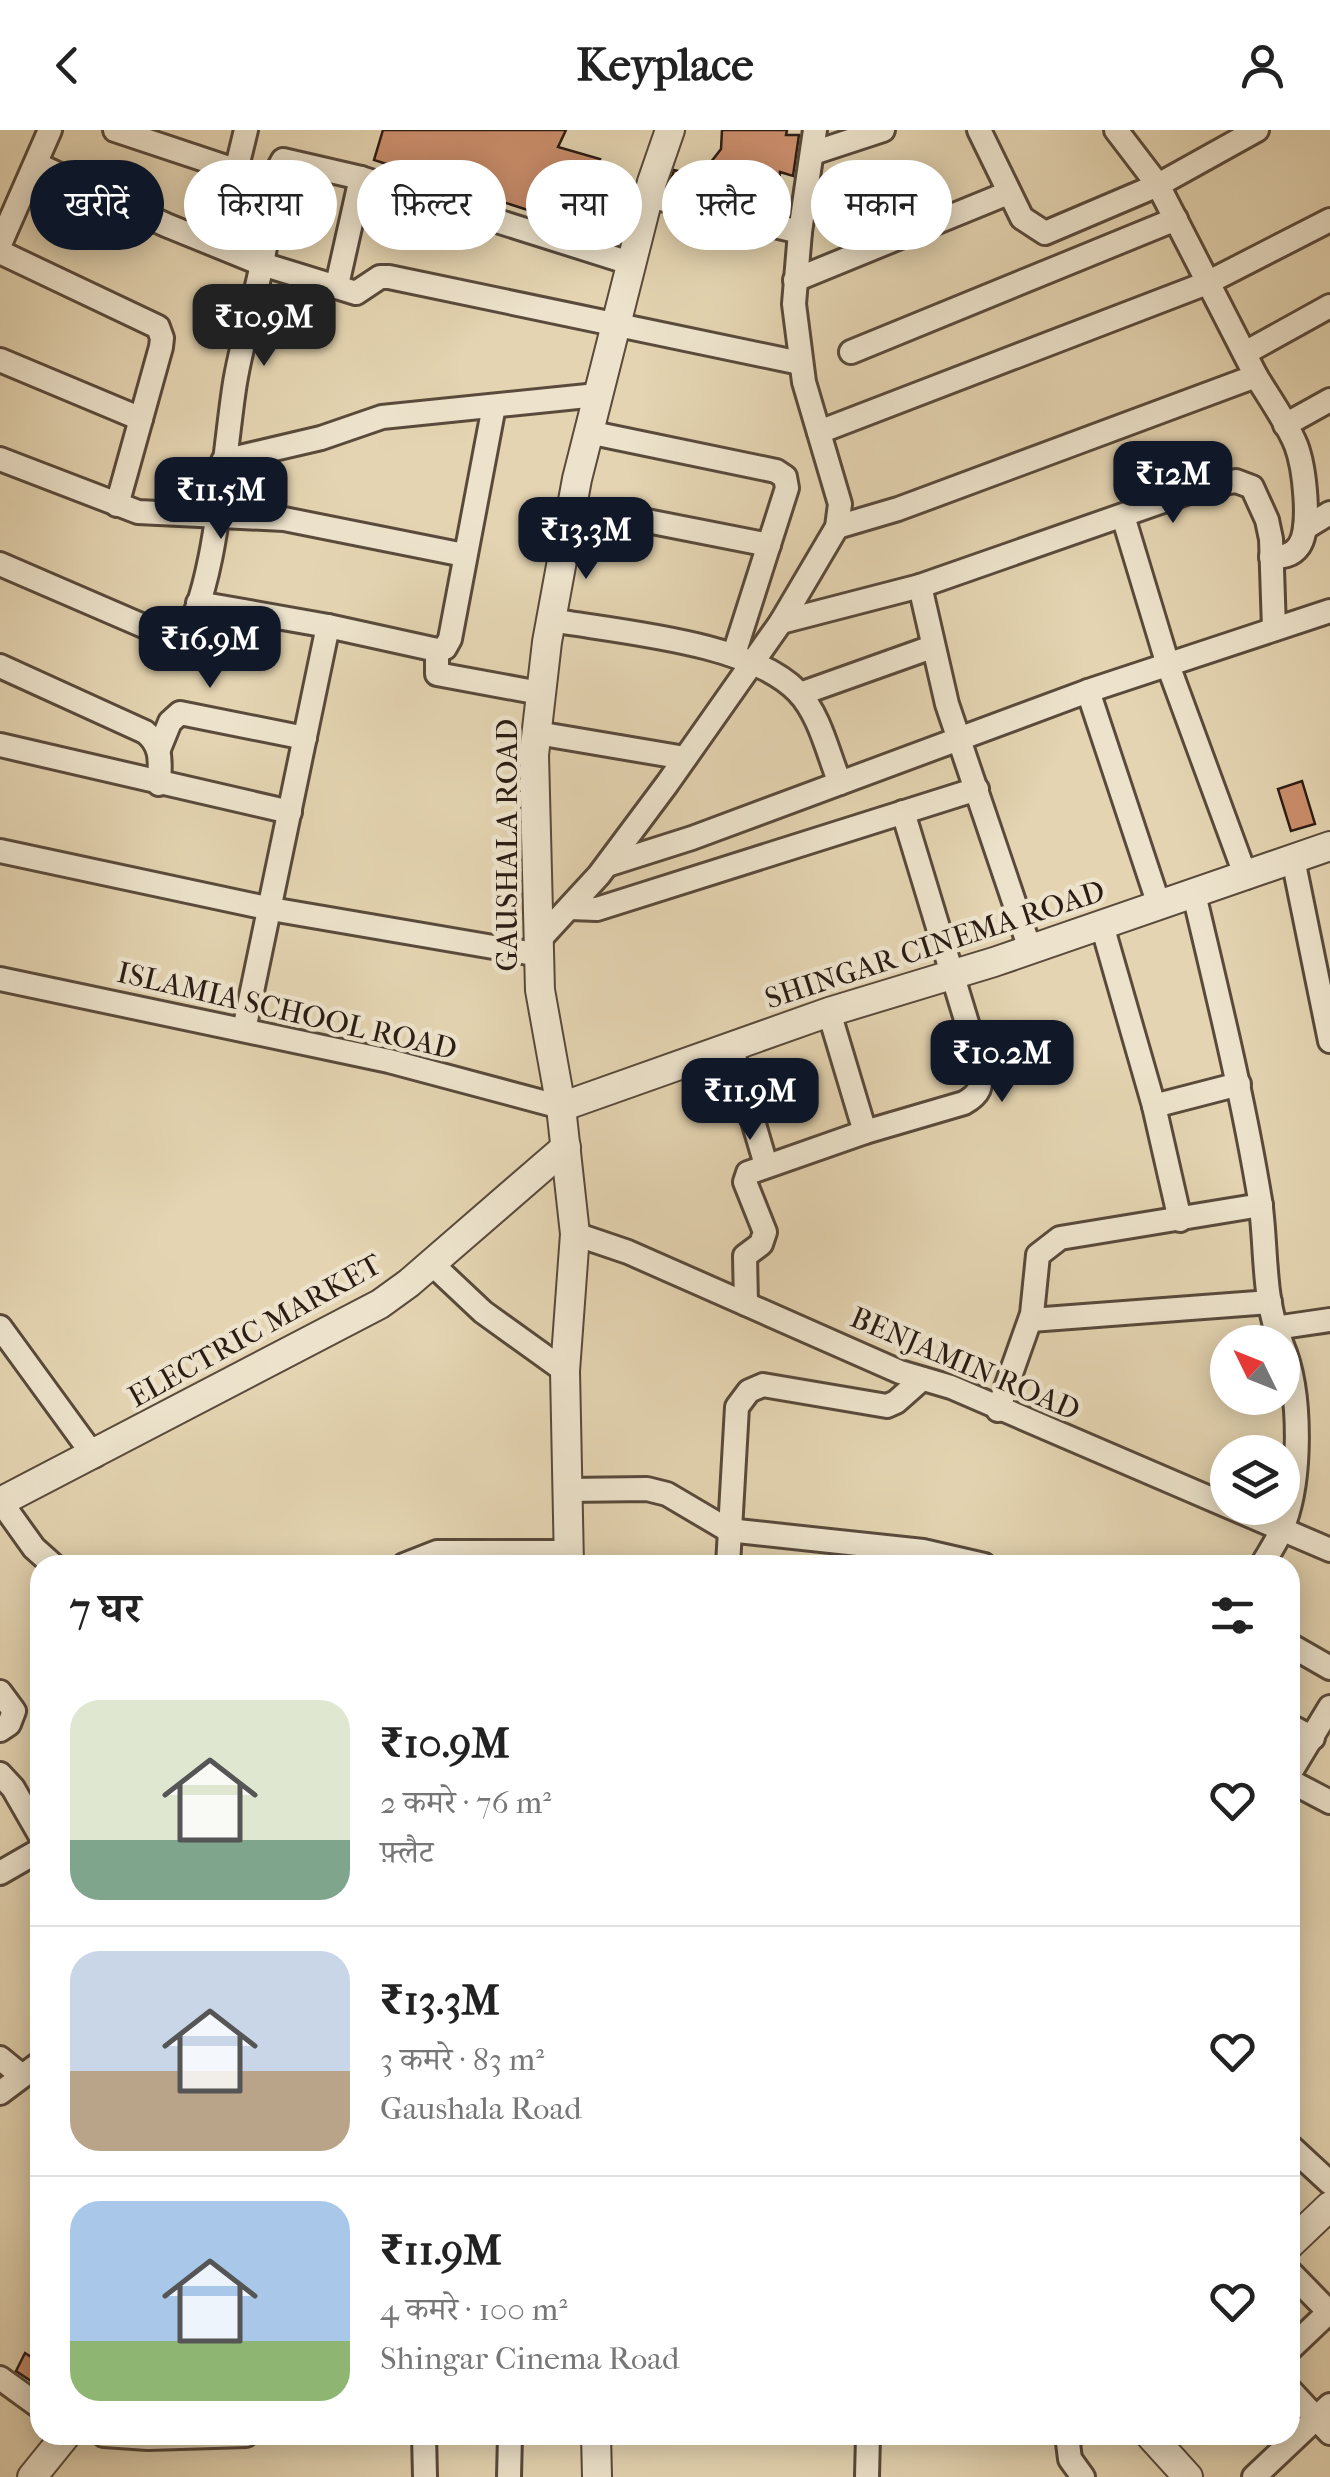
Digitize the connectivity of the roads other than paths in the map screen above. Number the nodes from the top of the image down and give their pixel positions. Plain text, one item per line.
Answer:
1 (50, 130) edge
2 (115, 130) edge
3 (246, 130) edge
4 (670, 130) edge
5 (883, 130) edge
6 (979, 130) edge
7 (1116, 130) edge
8 (1258, 130) edge
9 (1232, 136) edge
10 (814, 142) edge
11 (38, 160) edge
12 (204, 160) edge
13 (239, 160) edge
14 (30, 177) edge
15 (1158, 184) junction
16 (1008, 193) junction
17 (648, 196) junction
18 (357, 199) edge
19 (1176, 218) junction
20 (1330, 220) edge
21 (164, 224) edge
22 (506, 224) edge
23 (800, 232) junction
24 (0, 244) edge
25 (264, 250) edge
26 (0, 252) edge
27 (262, 264) junction
28 (632, 264) junction
29 (795, 280) junction
30 (1207, 283) junction
31 (337, 284) junction
32 (1330, 306) edge
33 (618, 327) junction
34 (850, 352) dead end
35 (1245, 353) junction
36 (0, 360) edge
37 (800, 362) junction
38 (1256, 376) junction
39 (597, 395) junction
40 (1330, 400) edge
41 (494, 406) junction
42 (141, 419) junction
43 (1286, 424) junction
44 (588, 432) junction
45 (819, 432) junction
46 (0, 459) edge
47 (223, 461) junction
48 (116, 505) junction
49 (1330, 513) edge
50 (218, 516) junction
51 (1123, 516) junction
52 (646, 521) dead end
53 (837, 527) junction
54 (1305, 528) junction
55 (769, 545) junction
56 (464, 555) junction
57 (1271, 558) junction
58 (0, 564) edge
59 (920, 586) junction
60 (198, 604) junction
61 (1330, 611) edge
62 (551, 620) junction
63 (781, 622) junction
64 (328, 626) junction
65 (1274, 629) junction
66 (932, 646) junction
67 (437, 650) junction
68 (743, 657) junction
69 (1168, 665) junction
70 (0, 666) edge
71 (1088, 692) junction
72 (540, 693) junction
73 (800, 694) junction
74 (537, 732) junction
75 (305, 738) junction
76 (958, 738) junction
77 (0, 745) edge
78 (159, 749) junction
79 (686, 758) junction
80 (840, 783) junction
81 (159, 784) junction
82 (977, 789) junction
83 (290, 812) junction
84 (903, 812) junction
85 (1330, 846) edge
86 (0, 851) edge
87 (1293, 859) junction
88 (607, 865) junction
89 (1246, 877) junction
90 (1194, 894) junction
91 (1160, 904) junction
92 (570, 908) junction
93 (270, 909) junction
94 (1102, 925) junction
95 (540, 947) junction
96 (1030, 950) junction
97 (950, 976) junction
98 (0, 979) edge
99 (829, 1012) junction
100 (244, 1030) junction
101 (1330, 1041) edge
102 (731, 1046) junction
103 (1239, 1084) junction
104 (561, 1106) junction
105 (1154, 1106) junction
106 (865, 1132) junction
107 (566, 1147) junction
108 (766, 1165) junction
109 (1260, 1205) junction
110 (1180, 1220) junction
111 (575, 1234) junction
112 (431, 1263) junction
113 (1270, 1302) junction
114 (746, 1304) junction
115 (1031, 1320) junction
116 (1330, 1320) edge
117 (1276, 1325) edge
118 (0, 1327) edge
119 (1300, 1331) edge
120 (565, 1371) junction
121 (922, 1379) junction
122 (998, 1410) junction
123 (1295, 1415) edge
124 (94, 1456) junction
125 (567, 1490) junction
126 (1, 1502) edge
127 (728, 1530) junction
128 (1282, 1530) junction
129 (1330, 1550) edge
130 (42, 1555) edge
131 (429, 1555) edge
132 (503, 1555) edge
133 (569, 1555) edge
134 (728, 1555) edge
135 (940, 1555) edge
136 (1268, 1555) edge
137 (1300, 1651) edge
138 (1330, 1668) edge
139 (0, 1692) edge
140 (1330, 1707) edge
141 (0, 1730) edge
142 (1300, 1731) edge
143 (1313, 1738) junction
144 (1300, 1760) edge
145 (0, 1774) edge
146 (1300, 1783) edge
147 (1330, 1802) edge
148 (30, 1803) edge
149 (30, 1856) edge
150 (0, 1874) edge
151 (0, 2058) edge
152 (30, 2070) edge
153 (30, 2071) edge
154 (0, 2093) edge
155 (1300, 2156) edge
156 (1330, 2184) edge
157 (1330, 2206) edge
158 (1300, 2234) edge
159 (1300, 2282) edge
160 (1330, 2312) edge
161 (1300, 2340) edge
162 (0, 2378) edge
163 (1300, 2398) edge
164 (30, 2400) edge
165 (1325, 2419) edge
166 (1300, 2439) edge
167 (58, 2445) edge
168 (424, 2445) edge
169 (510, 2445) edge
170 (596, 2445) edge
171 (868, 2445) edge
172 (1068, 2445) edge
173 (1159, 2445) edge
174 (1293, 2445) edge
175 (32, 2477) edge
176 (426, 2477) edge
177 (509, 2477) edge
178 (597, 2477) edge
179 (867, 2477) edge
180 (1084, 2477) edge
181 (1188, 2477) edge
182 (1254, 2477) edge

1 - 11 street
2 - 12 street
3 - 13 street
4 - 17 street, GAUSHALA ROAD
5 - 10 street
6 - 16 street
7 - 15 street
8 - 9 street
9 - 15 street
10 - 23 street
14 - 24 street
15 - 16 street
15 - 19 street
16 - 29 street
17 - 23 street
17 - 28 street, GAUSHALA ROAD
18 - 31 street
19 - 30 street
19 - 34 street
20 - 30 street
21 - 27 street
22 - 28 street
23 - 29 street
25 - 27 street
26 - 42 street
27 - 31 street
27 - 47 street
28 - 33 street, GAUSHALA ROAD
29 - 37 street
30 - 35 street
30 - 45 street
31 - 33 street
32 - 35 street
33 - 37 street
33 - 39 street, GAUSHALA ROAD
35 - 38 street
36 - 42 street
37 - 45 street
38 - 43 street
38 - 53 street
39 - 41 street
39 - 44 street, GAUSHALA ROAD
40 - 43 street
41 - 47 street
41 - 56 street
42 - 48 street
43 - 54 street
44 - 55 street
44 - 62 street, GAUSHALA ROAD
45 - 53 street
46 - 48 street
47 - 50 street
48 - 50 street
49 - 54 street
50 - 56 street
50 - 60 street
51 - 57 street
51 - 59 street
51 - 69 street
52 - 55 street
53 - 63 street
54 - 57 street
55 - 68 street
56 - 67 street
57 - 65 street
58 - 60 street
59 - 63 street
59 - 66 street
60 - 64 street
61 - 65 street
62 - 68 street
62 - 72 street, GAUSHALA ROAD
63 - 68 street
64 - 67 street
64 - 75 street
65 - 69 street
66 - 73 street
66 - 76 street
67 - 72 street
68 - 73 street
68 - 79 street
69 - 71 street
69 - 89 street
70 - 78 street
71 - 76 street
71 - 91 street
72 - 74 street, GAUSHALA ROAD
73 - 80 street
74 - 79 street
74 - 95 street, GAUSHALA ROAD
75 - 78 street
75 - 83 street
76 - 80 street
76 - 82 street
77 - 81 street
78 - 81 street
79 - 88 street
80 - 88 street
81 - 83 street
82 - 84 street
82 - 96 street
83 - 93 street
84 - 92 street
84 - 97 street
85 - 87 street, SHINGAR CINEMA ROAD
86 - 93 street
87 - 89 street, SHINGAR CINEMA ROAD
87 - 101 street
88 - 92 street
89 - 90 street, SHINGAR CINEMA ROAD
90 - 91 street, SHINGAR CINEMA ROAD
90 - 103 street
91 - 94 street, SHINGAR CINEMA ROAD
92 - 95 street
93 - 95 street
93 - 100 street
94 - 96 street, SHINGAR CINEMA ROAD
94 - 105 street
95 - 104 street, GAUSHALA ROAD
96 - 97 street, SHINGAR CINEMA ROAD
97 - 99 street, SHINGAR CINEMA ROAD
97 - 106 street
98 - 100 street, ISLAMIA SCHOOL ROAD
99 - 102 street, SHINGAR CINEMA ROAD
99 - 106 street
100 - 104 street, ISLAMIA SCHOOL ROAD
102 - 104 street, SHINGAR CINEMA ROAD
102 - 108 street
103 - 105 street
103 - 109 street
104 - 107 street, GAUSHALA ROAD
105 - 110 street
106 - 108 street
107 - 111 street, GAUSHALA ROAD
107 - 112 street, ELECTRIC MARKET
108 - 114 street
109 - 110 street
109 - 113 street
110 - 115 street
111 - 114 street, BENJAMIN ROAD
111 - 120 street, GAUSHALA ROAD
112 - 120 street
112 - 124 street, ELECTRIC MARKET
113 - 115 street
113 - 117 street
114 - 121 street, BENJAMIN ROAD
115 - 122 street
116 - 119 street
118 - 124 street
120 - 125 street, GAUSHALA ROAD
121 - 122 street, BENJAMIN ROAD
121 - 127 street
122 - 128 street, BENJAMIN ROAD
123 - 128 street
124 - 126 street, ELECTRIC MARKET
125 - 127 street
125 - 133 street, GAUSHALA ROAD
126 - 130 street
127 - 134 street
127 - 135 street
128 - 129 street, BENJAMIN ROAD
128 - 136 street
131 - 132 street
137 - 138 street
139 - 141 street
140 - 143 street
142 - 143 street
143 - 144 street
145 - 148 street
146 - 147 street
149 - 150 street
151 - 152 street
153 - 154 street
155 - 156 street
157 - 158 street
159 - 160 street
160 - 161 street
162 - 164 street
163 - 165 street
165 - 166 street
167 - 175 street
168 - 176 street
169 - 177 street
170 - 178 street
171 - 179 street
172 - 180 street
173 - 181 street
174 - 182 street

